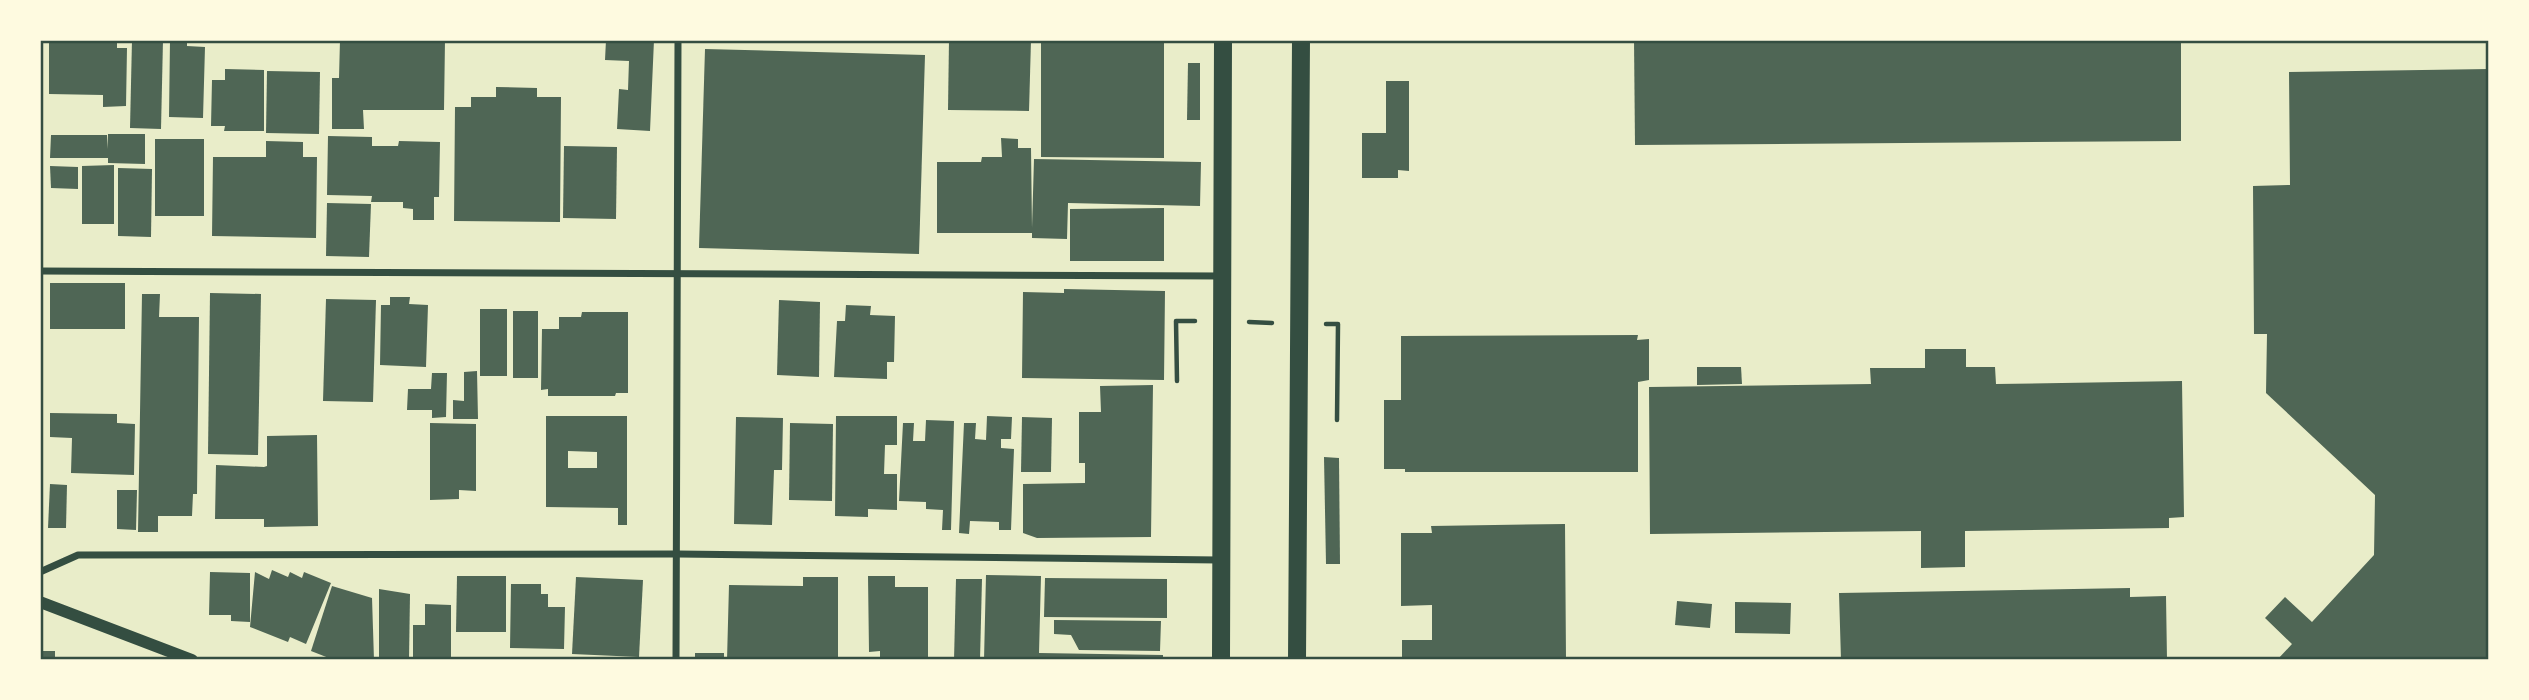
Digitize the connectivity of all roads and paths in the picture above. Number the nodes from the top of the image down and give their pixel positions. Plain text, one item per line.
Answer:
1 (678, 40) edge
2 (1223, 40) edge
3 (1301, 40) edge
4 (40, 271) edge
5 (676, 276) junction
6 (1223, 276) junction
7 (1203, 321) dead end
8 (1244, 322) dead end
9 (1284, 323) dead end
10 (1325, 324) dead end
11 (1177, 381) dead end
12 (1337, 420) dead end
13 (678, 554) junction
14 (1221, 560) junction
15 (40, 572) edge
16 (40, 602) edge
17 (192, 660) edge
18 (676, 660) edge
19 (1221, 660) edge
20 (1297, 660) edge

1 - 5 street
2 - 6 main road
3 - 20 main road
4 - 5 street
5 - 6 street
5 - 13 street
6 - 14 main road
7 - 11 path
8 - 9 path
10 - 12 path
13 - 14 street
13 - 15 street
13 - 18 street
14 - 19 main road
16 - 17 street

